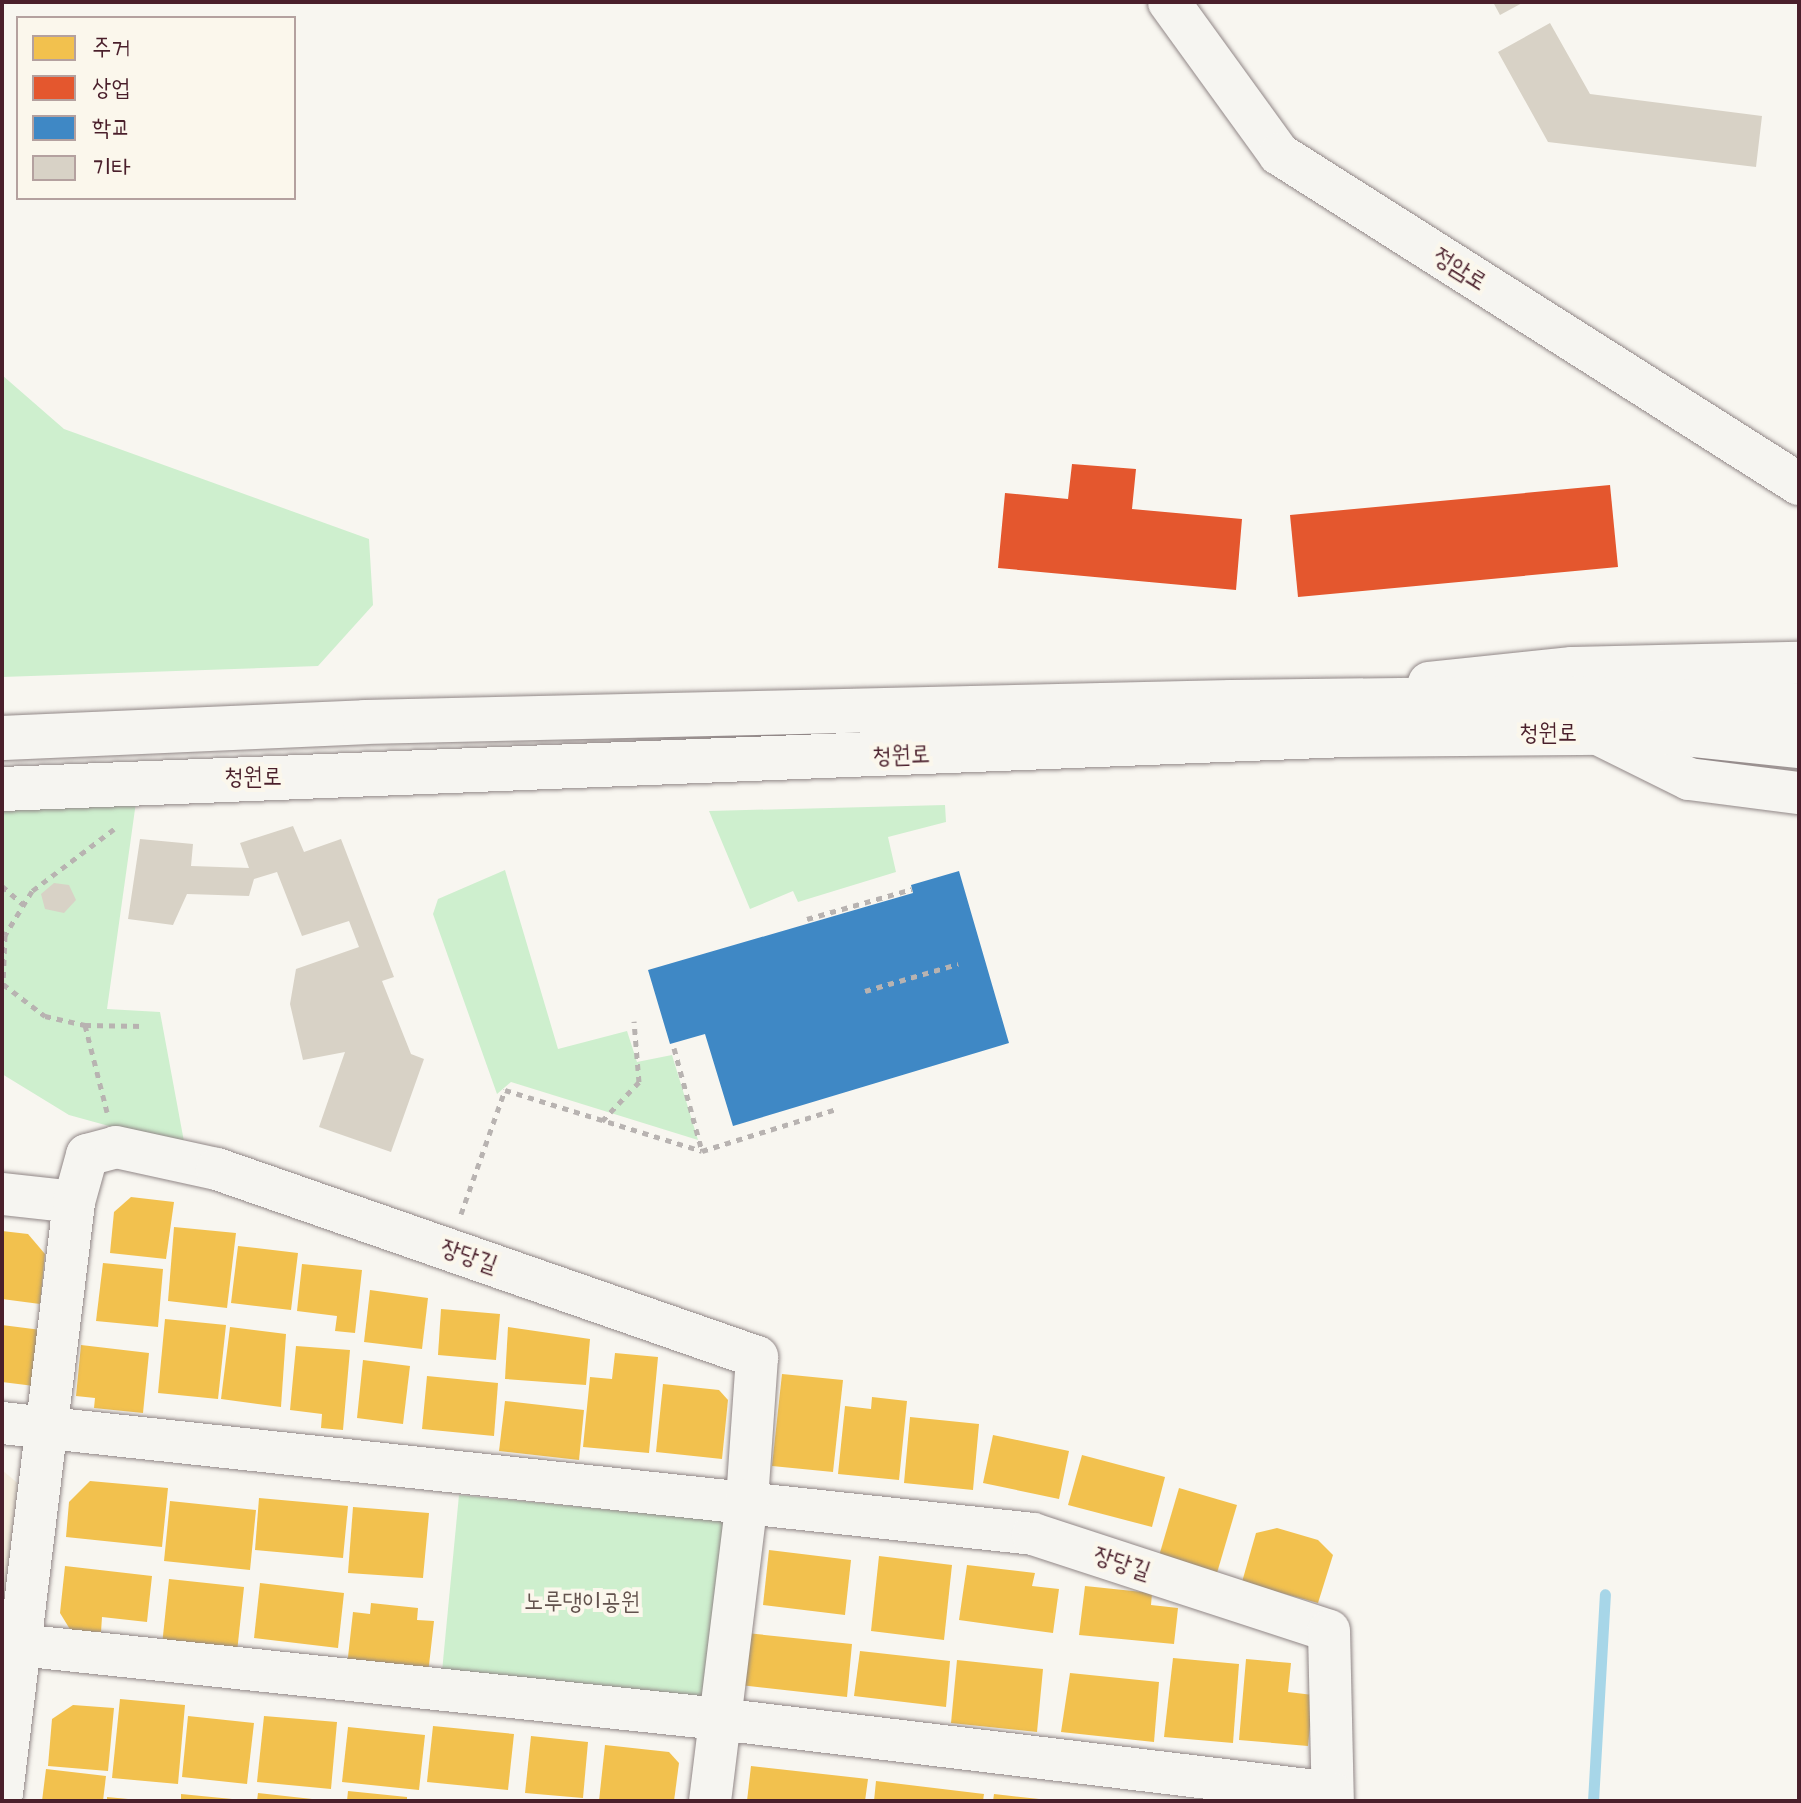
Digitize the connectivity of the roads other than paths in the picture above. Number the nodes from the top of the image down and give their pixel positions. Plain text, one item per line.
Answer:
1 (1169, 2) edge
2 (1799, 484) edge
3 (1799, 663) edge
4 (1231, 702) junction
5 (1799, 705) edge
6 (1596, 733) junction
7 (2, 738) edge
8 (1799, 746) edge
9 (2, 789) edge
10 (1799, 793) edge
11 (2, 1194) edge
12 (74, 1202) junction
13 (2, 1423) edge
14 (46, 1427) junction
15 (747, 1500) junction
16 (19, 1645) junction
17 (719, 1719) junction
18 (2, 1793) edge
19 (1332, 1797) edge
20 (710, 1801) edge

1 - 2 street, 정암로
3 - 4 street
4 - 5 main road, 청원로
4 - 7 main road, 청원로
6 - 8 main road, 청원로
6 - 9 main road, 청원로
6 - 10 street
11 - 12 street
12 - 14 street
12 - 15 street, 장당길
13 - 14 street, 장당길
14 - 15 street, 장당길
14 - 16 street
15 - 17 street, 장당길
15 - 19 street, 장당길
16 - 17 street, 장당길
16 - 18 street
17 - 19 street, 장당길
17 - 20 street, 장당길

